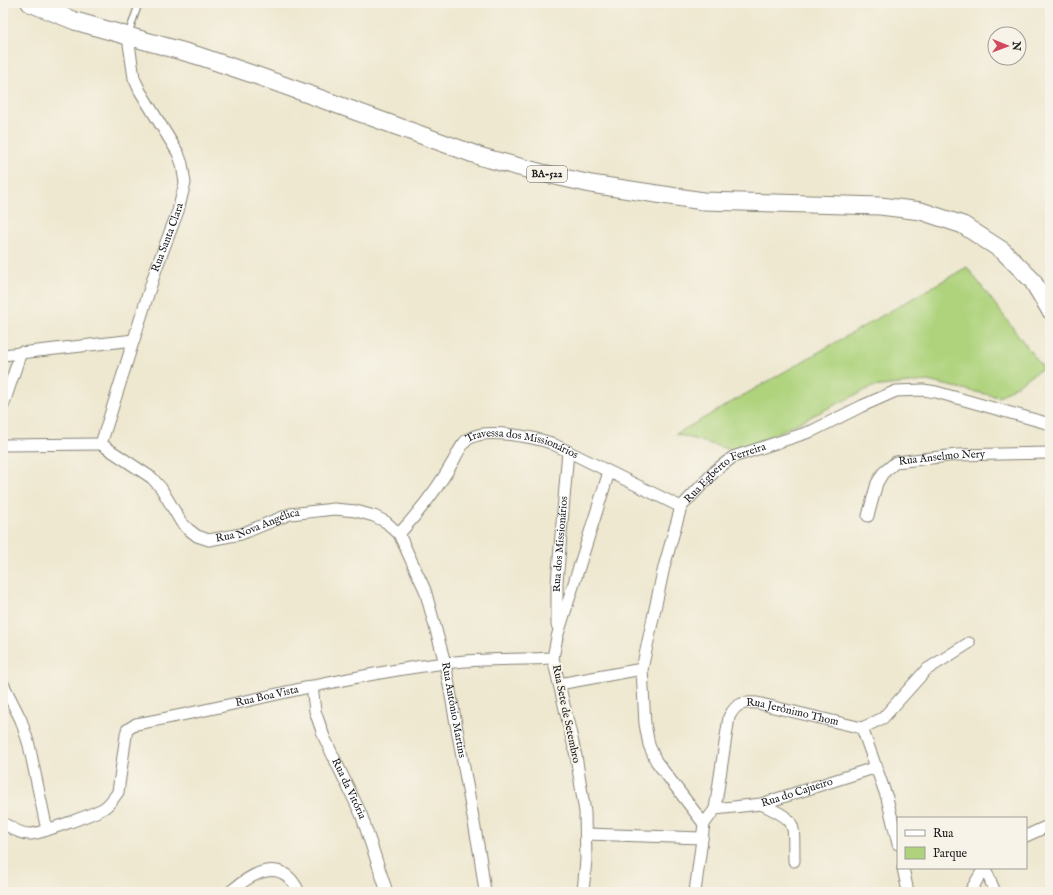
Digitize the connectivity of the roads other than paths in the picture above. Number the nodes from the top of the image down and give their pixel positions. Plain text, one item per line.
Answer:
1 (30, 3) edge
2 (139, 3) edge
3 (241, 3) edge
4 (244, 3) edge
5 (128, 37) junction
6 (1050, 310) edge
7 (134, 340) junction
8 (21, 352) junction
9 (3, 355) edge
10 (3, 406) edge
11 (1050, 424) edge
12 (101, 444) junction
13 (3, 445) edge
14 (568, 451) junction
15 (1050, 453) edge
16 (609, 472) junction
17 (681, 507) junction
18 (868, 516) dead end
19 (400, 534) junction
20 (557, 637) junction
21 (969, 643) dead end
22 (554, 658) junction
23 (445, 663) junction
24 (642, 669) junction
25 (3, 684) edge
26 (559, 684) junction
27 (312, 686) junction
28 (862, 728) junction
29 (877, 767) junction
30 (761, 804) junction
31 (715, 809) junction
32 (3, 823) edge
33 (704, 824) junction
34 (1050, 825) edge
35 (47, 830) junction
36 (586, 834) junction
37 (1027, 836) edge
38 (702, 838) junction
39 (897, 840) edge
40 (794, 861) dead end
41 (903, 869) edge
42 (984, 869) edge
43 (985, 869) edge
44 (904, 890) edge
45 (230, 892) edge
46 (299, 892) edge
47 (387, 892) edge
48 (485, 892) edge
49 (583, 892) edge
50 (695, 892) edge
51 (970, 892) edge
52 (995, 892) edge

1 - 5 main road, BA-522
2 - 5 lane
3 - 4 lane
5 - 6 main road, BA-522
5 - 7 street, Rua Santa Clara
7 - 8 street
7 - 12 street, Rua Santa Clara
8 - 9 street
8 - 10 street
11 - 17 street, Rua Egberto Ferreira
12 - 13 street
12 - 19 street, Rua Nova Angélica
14 - 16 street, Travessa dos Missionários
14 - 19 street, Travessa dos Missionários
14 - 20 street, Rua dos Missionários
15 - 18 street, Rua Anselmo Nery
16 - 17 street, Travessa dos Missionários
16 - 20 street, Rua Sete de Setembro
17 - 24 street, Rua Egberto Ferreira
19 - 23 street, Rua Antônio Martins
20 - 22 street, Rua Sete de Setembro
21 - 28 street
22 - 23 street, Rua Boa Vista
22 - 26 street, Rua Sete de Setembro
23 - 27 street, Rua Boa Vista
23 - 48 street, Rua Antônio Martins
24 - 26 street
24 - 33 street, Rua Egberto Ferreira
25 - 35 street
26 - 36 street, Rua Sete de Setembro
27 - 35 street, Rua Boa Vista
27 - 47 street, Rua da Vitória
28 - 29 street
28 - 31 street, Rua Jerônimo Thom
29 - 30 street, Rua do Cajueiro
29 - 39 street
30 - 31 street, Rua do Cajueiro
30 - 40 street
31 - 33 street
32 - 35 street
33 - 38 street
34 - 37 street
36 - 38 street
36 - 49 street, Rua Sete de Setembro
38 - 50 street
41 - 44 street
42 - 51 street
43 - 52 street
45 - 46 street

